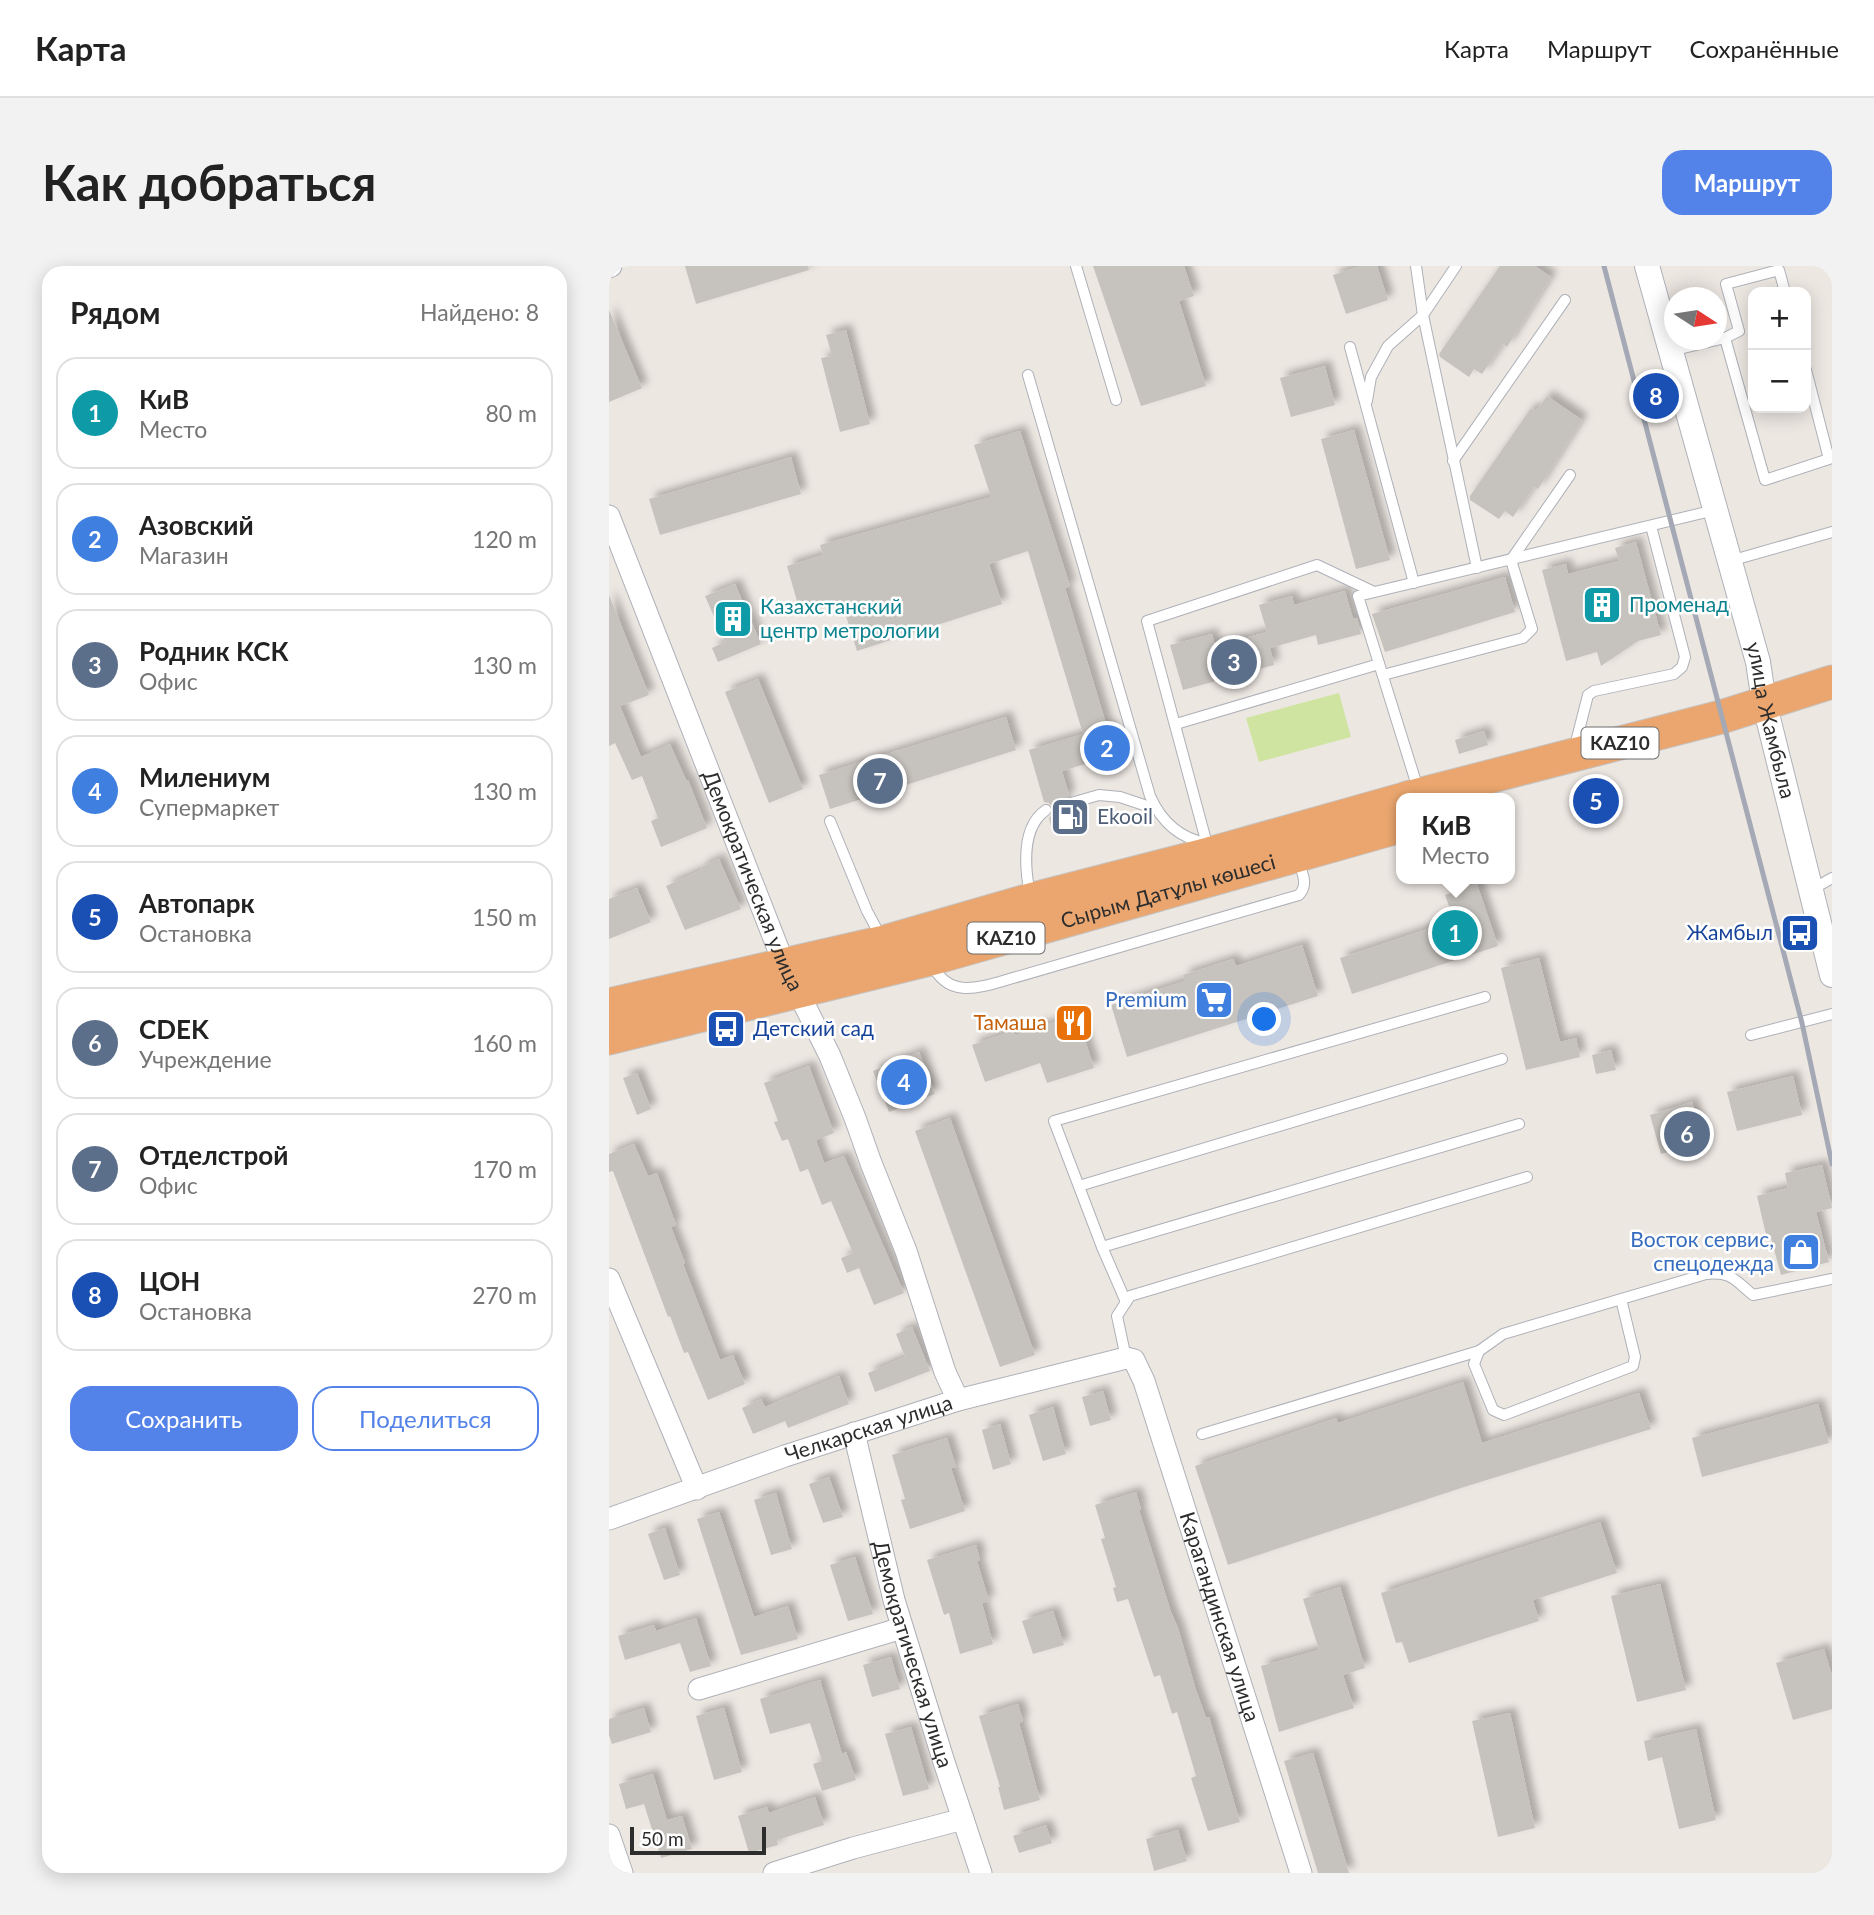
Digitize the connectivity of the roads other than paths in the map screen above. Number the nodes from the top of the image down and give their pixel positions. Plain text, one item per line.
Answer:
1 (1076, 266) edge
2 (1416, 266) edge
3 (1455, 266) edge
4 (1647, 266) edge
5 (1727, 287) edge
6 (1784, 287) edge
7 (1727, 288) edge
8 (1565, 300) dead end
9 (1423, 315) junction
10 (1727, 337) edge
11 (1727, 345) edge
12 (1350, 347) dead end
13 (1675, 350) edge
14 (1671, 351) junction
15 (1028, 375) dead end
16 (1811, 389) edge
17 (1116, 400) dead end
18 (1366, 406) junction
19 (1454, 461) junction
20 (1570, 475) dead end
21 (1716, 510) junction
22 (609, 516) edge
23 (1651, 527) junction
24 (1832, 532) edge
25 (1511, 559) junction
26 (1730, 561) junction
27 (1477, 568) junction
28 (1413, 583) junction
29 (1374, 592) junction
30 (1381, 670) junction
31 (1832, 682) edge
32 (1832, 705) edge
33 (1767, 713) junction
34 (1176, 724) junction
35 (1573, 755) junction
36 (1408, 793) edge
37 (1428, 793) edge
38 (1515, 793) edge
39 (1396, 801) edge
40 (1071, 803) dead end
41 (1156, 809) junction
42 (1046, 810) dead end
43 (830, 821) dead end
44 (1396, 827) edge
45 (1208, 848) junction
46 (1821, 884) edge
47 (1030, 900) junction
48 (888, 955) junction
49 (784, 964) junction
50 (1832, 975) edge
51 (799, 993) junction
52 (1485, 997) dead end
53 (609, 1005) edge
54 (1832, 1014) edge
55 (1751, 1035) dead end
56 (609, 1038) edge
57 (1502, 1059) dead end
58 (1519, 1124) dead end
59 (1527, 1177) dead end
60 (1079, 1186) junction
61 (1102, 1247) junction
62 (609, 1279) edge
63 (1832, 1279) edge
64 (1621, 1299) junction
65 (1126, 1302) junction
66 (1479, 1351) junction
67 (1130, 1359) junction
68 (958, 1400) junction
69 (854, 1433) junction
70 (1202, 1434) dead end
71 (697, 1489) junction
72 (609, 1519) edge
73 (902, 1628) junction
74 (699, 1689) dead end
75 (963, 1819) junction
76 (609, 1835) edge
77 (622, 1873) edge
78 (774, 1873) edge
79 (981, 1873) edge
80 (1301, 1873) edge

1 - 17 lane
2 - 9 lane
3 - 9 lane
4 - 14 street, улица Жамбыла
5 - 6 lane
7 - 10 lane
8 - 19 lane
9 - 18 lane
9 - 19 lane
11 - 16 lane
12 - 18 lane
13 - 14 lane
14 - 21 street, улица Жамбыла
15 - 41 lane
18 - 28 lane
19 - 27 lane
20 - 25 lane
21 - 23 lane
21 - 26 street, улица Жамбыла
22 - 49 street, Демократическая улица
23 - 25 lane
23 - 35 lane
24 - 26 lane
25 - 27 lane
25 - 30 lane
26 - 33 street, улица Жамбыла
27 - 28 lane
28 - 29 lane
29 - 30 lane
29 - 34 lane
30 - 34 lane
30 - 36 lane
31 - 33 highway, Сырым Датұлы көшесі / KAZ10
32 - 33 highway, Сырым Датұлы көшесі / KAZ10
33 - 35 highway, Сырым Датұлы көшесі / KAZ10
33 - 38 highway, Сырым Датұлы көшесі / KAZ10
33 - 46 street, улица Жамбыла
34 - 45 lane
35 - 37 highway, Сырым Датұлы көшесі / KAZ10
39 - 45 highway, Сырым Датұлы көшесі / KAZ10
40 - 41 lane
41 - 45 lane
42 - 47 lane
43 - 48 lane
44 - 48 highway, Сырым Датұлы көшесі / KAZ10
45 - 47 highway, Сырым Датұлы көшесі / KAZ10
46 - 50 street, улица Жамбыла
47 - 48 highway, Сырым Датұлы көшесі / KAZ10
48 - 49 highway, Сырым Датұлы көшесі / KAZ10
48 - 51 highway, Сырым Датұлы көшесі / KAZ10
49 - 51 street, Демократическая улица
49 - 53 highway, Сырым Датұлы көшесі / KAZ10
51 - 56 highway, Сырым Датұлы көшесі / KAZ10
51 - 68 street, Демократическая улица
52 - 60 lane
54 - 55 lane
57 - 60 lane
58 - 61 lane
59 - 65 lane
60 - 61 lane
61 - 65 lane
62 - 71 street
63 - 64 lane
64 - 66 lane
64 - 66 lane
65 - 67 lane
66 - 70 lane
67 - 68 street, Челкарская улица
67 - 80 street, Карагандинская улица
68 - 69 street, Челкарская улица
69 - 71 street, Челкарская улица
69 - 73 street, Демократическая улица
71 - 72 street, Челкарская улица
73 - 74 street
73 - 75 street, Демократическая улица
75 - 78 street
75 - 79 street, Демократическая улица
76 - 77 street

